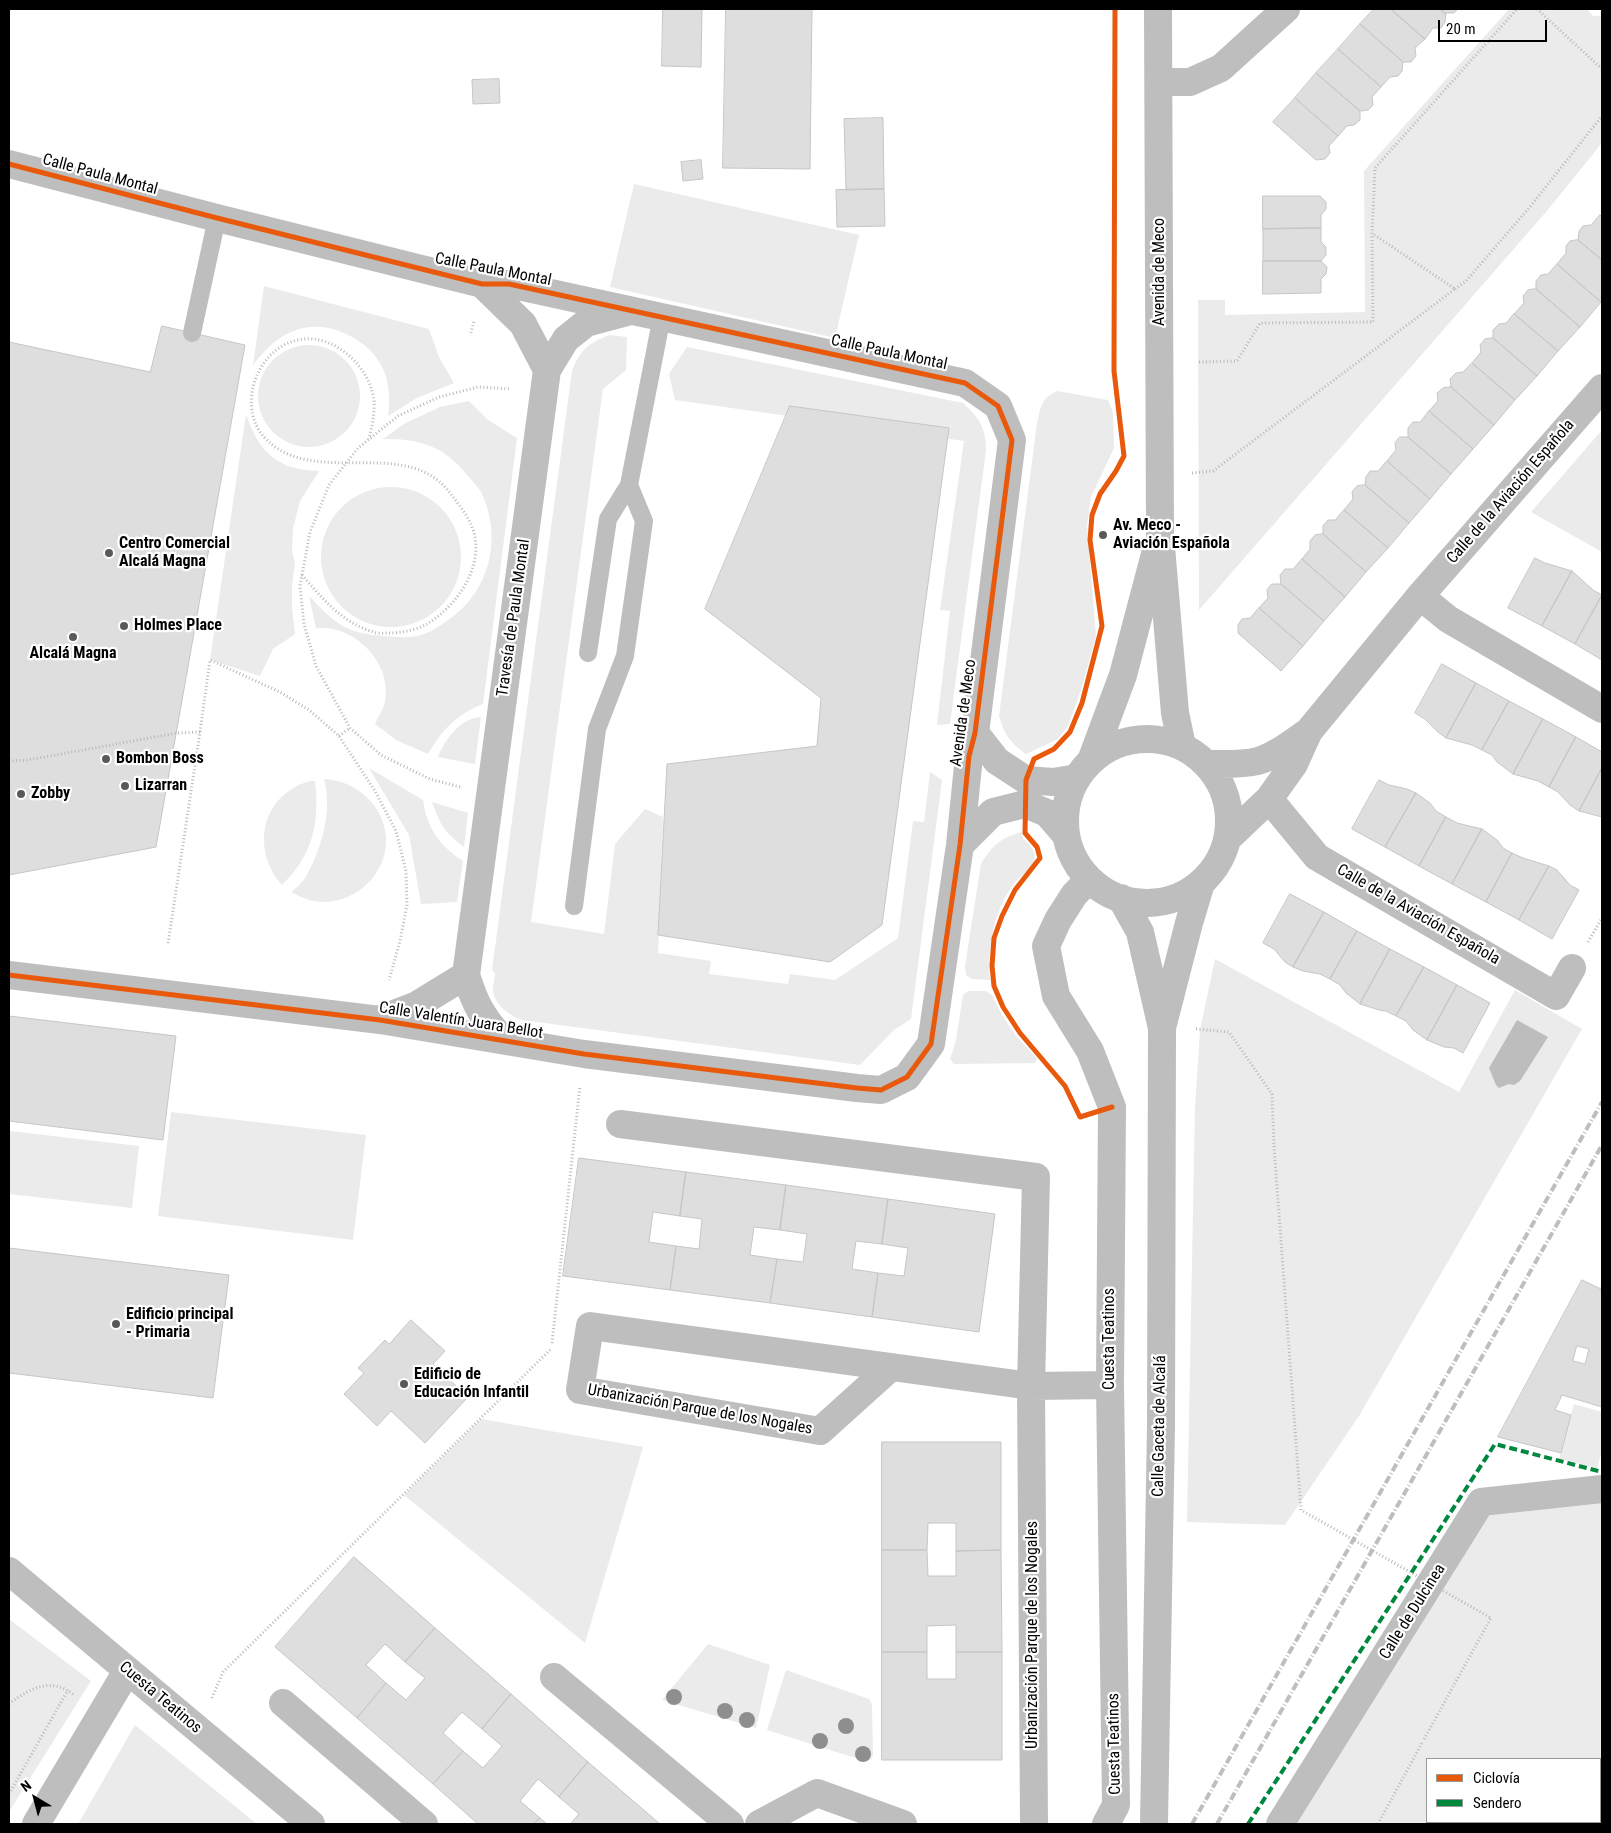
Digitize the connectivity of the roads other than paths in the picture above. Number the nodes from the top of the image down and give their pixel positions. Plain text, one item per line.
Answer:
1 (1158, 9) edge
2 (1286, 9) edge
3 (1158, 82) junction
4 (9, 164) edge
5 (217, 218) junction
6 (482, 284) junction
7 (633, 311) junction
8 (662, 316) junction
9 (192, 333) dead end
10 (547, 370) junction
11 (1602, 388) edge
12 (998, 406) joint
13 (629, 485) junction
14 (1160, 535) junction
15 (1420, 596) junction
16 (588, 653) dead end
17 (1602, 709) edge
18 (1309, 731) junction
19 (975, 733) junction
20 (1182, 746) junction
21 (1208, 764) junction
22 (1084, 769) junction
23 (1269, 799) junction
24 (1066, 835) junction
25 (1228, 839) junction
26 (960, 845) junction
27 (1089, 879) junction
28 (1201, 883) junction
29 (1121, 898) junction
30 (574, 906) dead end
31 (1572, 968) dead end
32 (9, 975) edge
33 (466, 975) junction
34 (380, 1020) junction
35 (1162, 1028) junction
36 (503, 1040) junction
37 (907, 1077) joint
38 (620, 1124) dead end
39 (891, 1367) junction
40 (1110, 1385) junction
41 (1031, 1386) junction
42 (1602, 1489) edge
43 (9, 1571) edge
44 (127, 1671) junction
45 (554, 1677) dead end
46 (282, 1704) dead end
47 (36, 1824) edge
48 (310, 1824) edge
49 (424, 1824) edge
50 (730, 1824) edge
51 (759, 1824) edge
52 (903, 1824) edge
53 (1034, 1824) edge
54 (1106, 1824) edge
55 (1154, 1824) edge
56 (1280, 1824) edge

1 - 3 street, Avenida de Meco
2 - 3 street
3 - 14 street, Avenida de Meco
4 - 5 street, Calle Paula Montal
5 - 6 street, Calle Paula Montal
5 - 9 lane
6 - 7 street, Calle Paula Montal
6 - 10 street
7 - 8 street, Calle Paula Montal
7 - 10 street, Travesía de Paula Montal
8 - 12 street, Calle Paula Montal
8 - 13 lane
10 - 33 street, Travesía de Paula Montal
11 - 15 street, Calle de la Aviación Española
12 - 19 street, Avenida de Meco
13 - 16 lane
13 - 30 lane
14 - 20 street, Avenida de Meco
14 - 22 street, Avenida de Meco
15 - 17 street
15 - 18 street, Calle de la Aviación Española
18 - 21 street, Calle de la Aviación Española
18 - 23 street, Calle de la Aviación Española
19 - 22 street, Avenida de Meco
19 - 26 street, Avenida de Meco
20 - 21 street
20 - 22 street
21 - 25 street
22 - 24 street
23 - 25 street, Calle de la Aviación Española
23 - 31 street, Calle de la Aviación Española
24 - 26 street
24 - 27 street
25 - 28 street
26 - 37 street, Avenida de Meco
27 - 29 street
27 - 40 street, Cuesta Teatinos
28 - 29 street
28 - 35 street, Calle Gaceta de Alcalá
29 - 35 street, Calle Gaceta de Alcalá
32 - 34 street, Calle Valentín Juara Bellot
33 - 34 street
33 - 36 street, Travesía de Paula Montal
34 - 36 street, Calle Valentín Juara Bellot
35 - 55 street, Calle Gaceta de Alcalá
36 - 37 street, Calle Valentín Juara Bellot
38 - 41 street, Urbanización Parque de los Nogales
39 - 39 street, Urbanización Parque de los Nogales
39 - 41 street, Urbanización Parque de los Nogales
40 - 41 street, Urbanización Parque de los Nogales
40 - 54 street, Cuesta Teatinos
41 - 53 street, Urbanización Parque de los Nogales
42 - 56 street, Calle de Dulcinea
43 - 44 street, Cuesta Teatinos
44 - 47 street
44 - 48 street, Cuesta Teatinos
45 - 50 street
46 - 49 street
51 - 52 street

